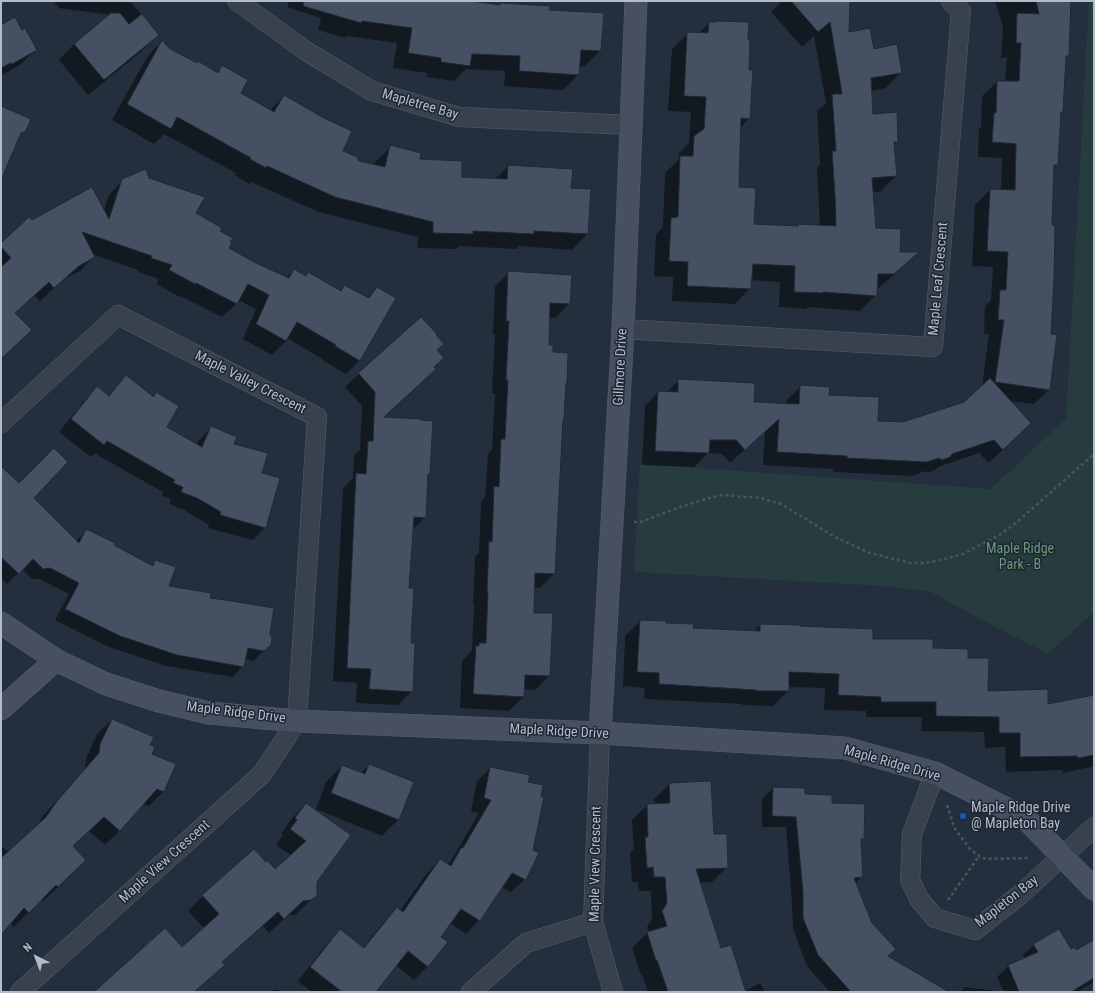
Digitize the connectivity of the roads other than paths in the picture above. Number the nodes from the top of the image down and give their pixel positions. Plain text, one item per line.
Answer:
1 (238, 1) edge
2 (636, 1) edge
3 (951, 1) edge
4 (631, 125) junction
5 (623, 329) junction
6 (1, 423) edge
7 (1, 623) edge
8 (56, 660) junction
9 (1, 709) edge
10 (297, 721) junction
11 (600, 733) junction
12 (935, 774) junction
13 (1094, 827) edge
14 (1062, 856) junction
15 (1094, 889) edge
16 (593, 922) junction
17 (20, 992) edge
18 (471, 992) edge
19 (613, 992) edge

1 - 4 street, Mapletree Bay
2 - 4 street, Gillmore Drive
3 - 5 street, Maple Leaf Crescent
4 - 5 street, Gillmore Drive
5 - 11 street, Gillmore Drive
6 - 10 street, Maple Valley Crescent
7 - 8 street, Maple Ridge Drive
8 - 9 street
8 - 10 street, Maple Ridge Drive
10 - 11 street, Maple Ridge Drive
10 - 17 street, Maple View Crescent
11 - 12 street, Maple Ridge Drive
11 - 16 street, Maple View Crescent
12 - 14 street, Maple Ridge Drive
12 - 14 street, Mapleton Bay
13 - 14 street
14 - 15 street, Maple Ridge Drive
16 - 18 street
16 - 19 street, Maple View Crescent

